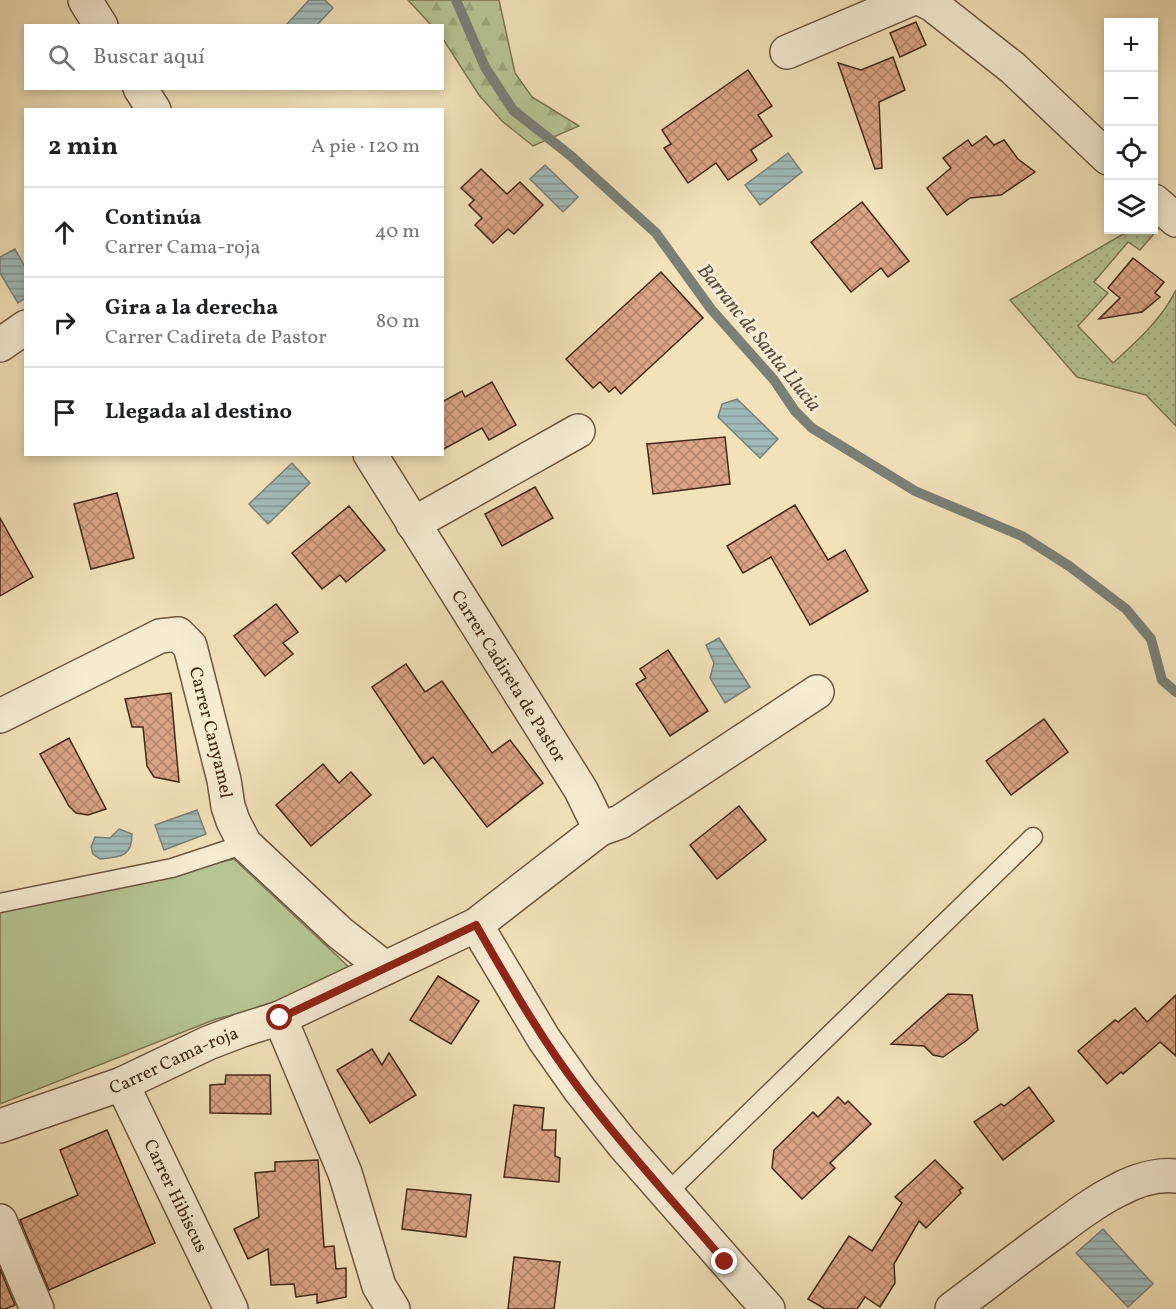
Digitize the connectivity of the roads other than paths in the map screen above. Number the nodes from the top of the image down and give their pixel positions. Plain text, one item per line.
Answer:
1 (86, 0) edge
2 (909, 0) edge
3 (923, 0) edge
4 (100, 24) edge
5 (787, 52) dead end
6 (141, 90) edge
7 (153, 108) edge
8 (1104, 154) edge
9 (1158, 204) edge
10 (1176, 220) edge
11 (24, 328) edge
12 (0, 345) edge
13 (578, 431) dead end
14 (371, 456) edge
15 (413, 524) junction
16 (817, 692) dead end
17 (0, 716) edge
18 (600, 829) junction
19 (1033, 837) dead end
20 (245, 844) junction
21 (0, 903) edge
22 (476, 925) junction
23 (385, 968) junction
24 (280, 1018) junction
25 (122, 1084) junction
26 (0, 1126) edge
27 (1176, 1176) edge
28 (666, 1194) junction
29 (0, 1221) edge
30 (38, 1309) edge
31 (231, 1309) edge
32 (393, 1309) edge
33 (768, 1309) edge
34 (952, 1309) edge

1 - 4 street
2 - 5 street
3 - 8 street
6 - 7 street
9 - 10 street
11 - 12 street
13 - 15 street
14 - 15 street, Carrer Cadireta de Pastor
15 - 18 street, Carrer Cadireta de Pastor
16 - 18 street
17 - 20 street, Carrer Canyamel
18 - 22 street
19 - 28 lane
20 - 21 lane
20 - 23 street, Carrer Canyamel
22 - 23 street, Carrer Cama-roja
22 - 28 street
23 - 24 street, Carrer Cama-roja
24 - 25 street, Carrer Cama-roja
24 - 32 street
25 - 26 street, Carrer Cama-roja
25 - 31 street, Carrer Hibiscus
27 - 34 street
28 - 33 street
29 - 30 street

